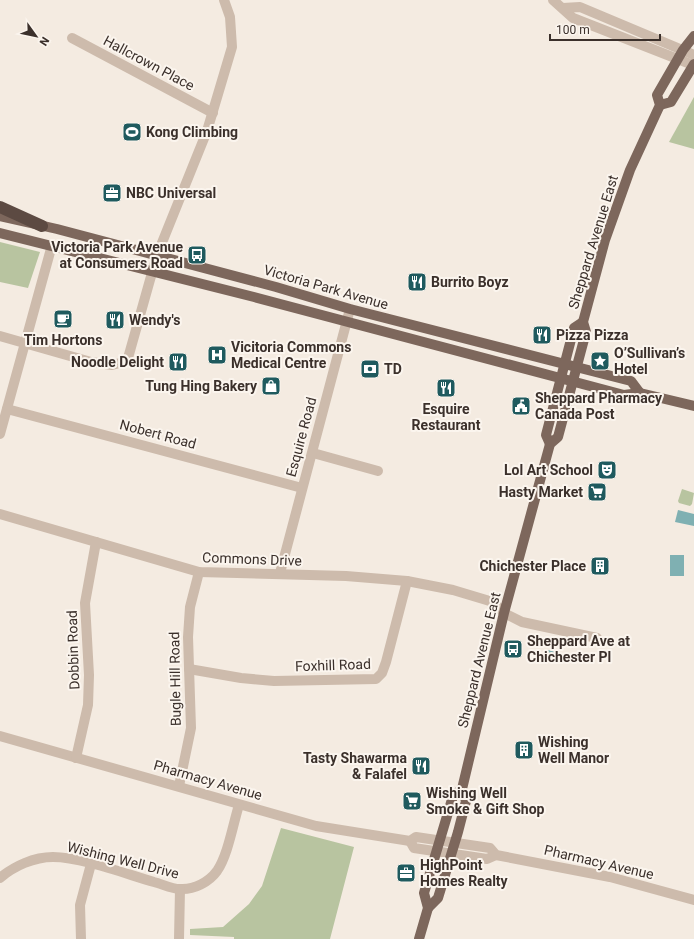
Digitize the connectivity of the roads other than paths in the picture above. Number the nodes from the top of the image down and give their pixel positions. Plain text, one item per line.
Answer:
1 (224, 0) edge
2 (553, 0) edge
3 (563, 8) junction
4 (694, 36) edge
5 (72, 38) dead end
6 (683, 50) junction
7 (677, 60) junction
8 (694, 61) edge
9 (660, 105) junction
10 (213, 113) junction
11 (0, 207) edge
12 (0, 216) edge
13 (42, 226) junction
14 (0, 233) edge
15 (52, 245) junction
16 (157, 255) junction
17 (152, 271) junction
18 (350, 309) junction
19 (346, 322) junction
20 (582, 322) junction
21 (0, 336) edge
22 (25, 342) junction
23 (564, 364) junction
24 (576, 366) junction
25 (560, 379) junction
26 (572, 382) junction
27 (640, 393) junction
28 (694, 406) edge
29 (7, 408) junction
30 (0, 434) edge
31 (550, 444) junction
32 (313, 453) junction
33 (378, 471) dead end
34 (302, 488) junction
35 (0, 514) edge
36 (96, 542) junction
37 (199, 572) junction
38 (280, 574) junction
39 (408, 581) junction
40 (504, 613) junction
41 (597, 638) dead end
42 (189, 669) junction
43 (0, 736) edge
44 (76, 758) junction
45 (179, 786) junction
46 (462, 789) junction
47 (239, 805) junction
48 (440, 840) junction
49 (410, 841) junction
50 (455, 842) junction
51 (437, 852) junction
52 (451, 854) junction
53 (496, 855) junction
54 (91, 864) junction
55 (1, 874) edge
56 (180, 889) junction
57 (694, 900) edge
58 (428, 908) junction
59 (81, 939) edge
60 (179, 939) edge
61 (419, 939) edge

1 - 10 street
2 - 3 street
3 - 6 street
3 - 7 street
4 - 6 main road, Sheppard Avenue East
5 - 10 street, Hallcrown Place
6 - 7 main road, Sheppard Avenue East
6 - 8 street
7 - 8 street
7 - 9 main road, Sheppard Avenue East
8 - 9 main road
9 - 20 main road, Sheppard Avenue East
10 - 16 street
11 - 13 highway
12 - 13 main road, Victoria Park Avenue
13 - 16 main road, Victoria Park Avenue
14 - 15 main road, Victoria Park Avenue
15 - 17 main road, Victoria Park Avenue
15 - 22 street
16 - 17 street
16 - 18 main road, Victoria Park Avenue
17 - 19 main road, Victoria Park Avenue
17 - 22 street
18 - 19 street, Esquire Road
18 - 23 main road, Victoria Park Avenue
19 - 25 main road, Victoria Park Avenue
19 - 32 street, Esquire Road
20 - 23 main road, Sheppard Avenue East
20 - 24 main road, Sheppard Avenue East
21 - 22 street
22 - 29 street
23 - 24 main road, Victoria Park Avenue
23 - 25 main road, Sheppard Avenue East
24 - 26 main road, Sheppard Avenue East
24 - 27 main road, Victoria Park Avenue
25 - 26 main road, Victoria Park Avenue
25 - 31 main road, Sheppard Avenue East
26 - 27 main road, Victoria Park Avenue
26 - 31 main road, Sheppard Avenue East
27 - 28 main road, Victoria Park Avenue
29 - 30 street
29 - 34 street, Nobert Road
31 - 40 main road, Sheppard Avenue East
32 - 33 street
32 - 34 street, Esquire Road
34 - 38 street, Esquire Road
35 - 36 street, Commons Drive
36 - 37 street, Commons Drive
36 - 44 street, Dobbin Road
37 - 38 street, Commons Drive
37 - 42 street, Bugle Hill Road
38 - 39 street, Commons Drive
39 - 40 street, Commons Drive
39 - 42 street, Foxhill Road
40 - 41 street
40 - 46 main road, Sheppard Avenue East
42 - 45 street, Bugle Hill Road
43 - 44 street, Pharmacy Avenue
44 - 45 street, Pharmacy Avenue
45 - 47 street, Pharmacy Avenue
46 - 48 main road, Sheppard Avenue East
46 - 50 main road, Sheppard Avenue East
47 - 49 street, Pharmacy Avenue
47 - 56 street, Wishing Well Drive
48 - 49 street, Pharmacy Avenue
48 - 50 street, Pharmacy Avenue
48 - 51 main road, Sheppard Avenue East
49 - 51 street, Pharmacy Avenue
50 - 52 main road, Sheppard Avenue East
50 - 53 street, Pharmacy Avenue
51 - 52 street, Pharmacy Avenue
51 - 58 main road, Sheppard Avenue East
52 - 53 street, Pharmacy Avenue
52 - 58 main road, Sheppard Avenue East
53 - 57 street, Pharmacy Avenue
54 - 55 street, Wishing Well Drive
54 - 56 street, Wishing Well Drive
54 - 59 street
56 - 60 street
58 - 61 main road, Sheppard Avenue East

